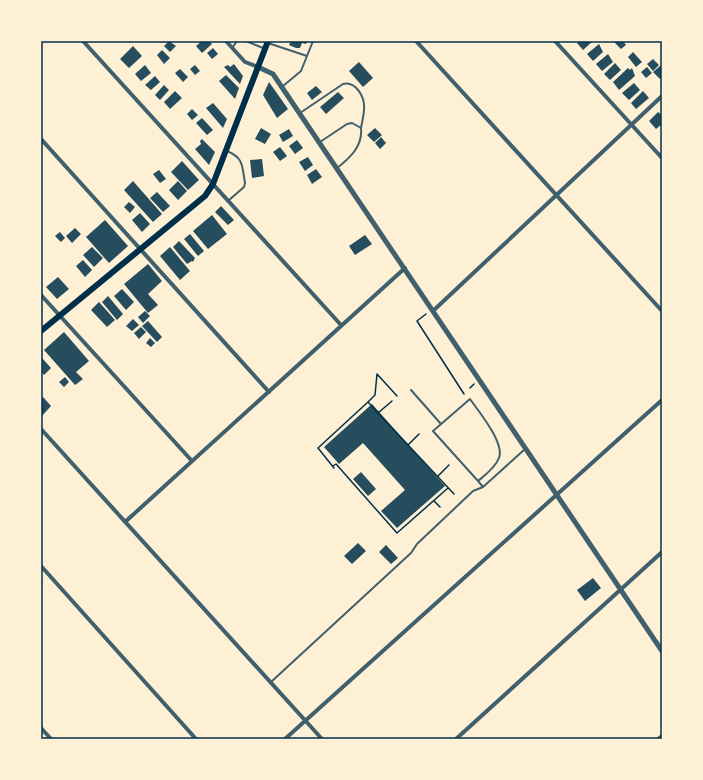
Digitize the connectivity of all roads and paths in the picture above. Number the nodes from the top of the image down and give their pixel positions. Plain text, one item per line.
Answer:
1 (83, 41) edge
2 (226, 41) edge
3 (237, 41) edge
4 (246, 41) edge
5 (313, 41) edge
6 (416, 41) edge
7 (555, 41) edge
8 (253, 42) edge
9 (267, 44) edge
10 (232, 48) junction
11 (307, 56) junction
12 (258, 67) junction
13 (282, 87) junction
14 (662, 96) edge
15 (300, 113) junction
16 (632, 124) junction
17 (361, 128) junction
18 (41, 139) edge
19 (320, 143) junction
20 (226, 151) junction
21 (662, 158) edge
22 (337, 168) junction
23 (213, 184) junction
24 (555, 196) junction
25 (228, 201) junction
26 (142, 249) junction
27 (405, 268) junction
28 (41, 294) edge
29 (434, 310) junction
30 (662, 311) edge
31 (426, 314) dead end
32 (60, 316) junction
33 (341, 325) junction
34 (41, 331) edge
35 (474, 384) dead end
36 (470, 388) dead end
37 (411, 390) dead end
38 (269, 392) junction
39 (464, 394) dead end
40 (397, 396) dead end
41 (662, 400) edge
42 (392, 401) dead end
43 (368, 402) junction
44 (378, 413) junction
45 (441, 424) junction
46 (41, 429) edge
47 (419, 434) dead end
48 (408, 445) junction
49 (526, 449) junction
50 (192, 461) junction
51 (449, 465) dead end
52 (437, 477) junction
53 (478, 481) junction
54 (448, 488) junction
55 (483, 488) junction
56 (454, 494) dead end
57 (557, 495) junction
58 (434, 501) junction
59 (440, 507) dead end
60 (125, 522) junction
61 (662, 552) edge
62 (41, 566) edge
63 (621, 590) junction
64 (662, 651) edge
65 (270, 682) junction
66 (306, 721) junction
67 (41, 728) edge
68 (662, 736) edge
69 (51, 739) edge
70 (196, 739) edge
71 (285, 739) edge
72 (322, 739) edge
73 (456, 739) edge
74 (658, 739) edge

1 - 23 street
2 - 10 street
3 - 10 lane
4 - 8 lane
5 - 11 lane
6 - 24 street
7 - 16 street
8 - 9 lane
9 - 11 lane
9 - 12 main road
10 - 12 street
11 - 13 lane
12 - 13 street
12 - 20 main road
13 - 15 street
14 - 16 street
15 - 17 lane
15 - 19 street
16 - 21 street
16 - 24 street
17 - 19 lane
17 - 22 lane
18 - 26 street
19 - 22 street
20 - 23 main road
20 - 25 lane
22 - 27 street
23 - 25 street
23 - 26 main road
24 - 29 street
24 - 30 street
25 - 33 street
26 - 32 main road
26 - 38 street
27 - 29 street
27 - 33 street
28 - 32 street
29 - 49 street
31 - 39 path
32 - 34 main road
32 - 50 street
33 - 38 street
35 - 36 path
37 - 45 lane
38 - 50 street
40 - 43 path
41 - 57 street
42 - 44 path
43 - 44 path
43 - 58 path
44 - 48 path
45 - 53 lane
45 - 53 lane
46 - 60 street
47 - 48 path
48 - 52 path
49 - 55 lane
49 - 57 street
50 - 60 street
51 - 52 path
52 - 54 path
53 - 55 lane
54 - 56 path
54 - 58 path
55 - 65 lane
57 - 63 street
57 - 66 street
58 - 59 path
60 - 65 street
61 - 63 street
62 - 70 street
63 - 64 street
63 - 73 street
65 - 66 street
66 - 71 street
66 - 72 street
67 - 69 street
68 - 74 street

